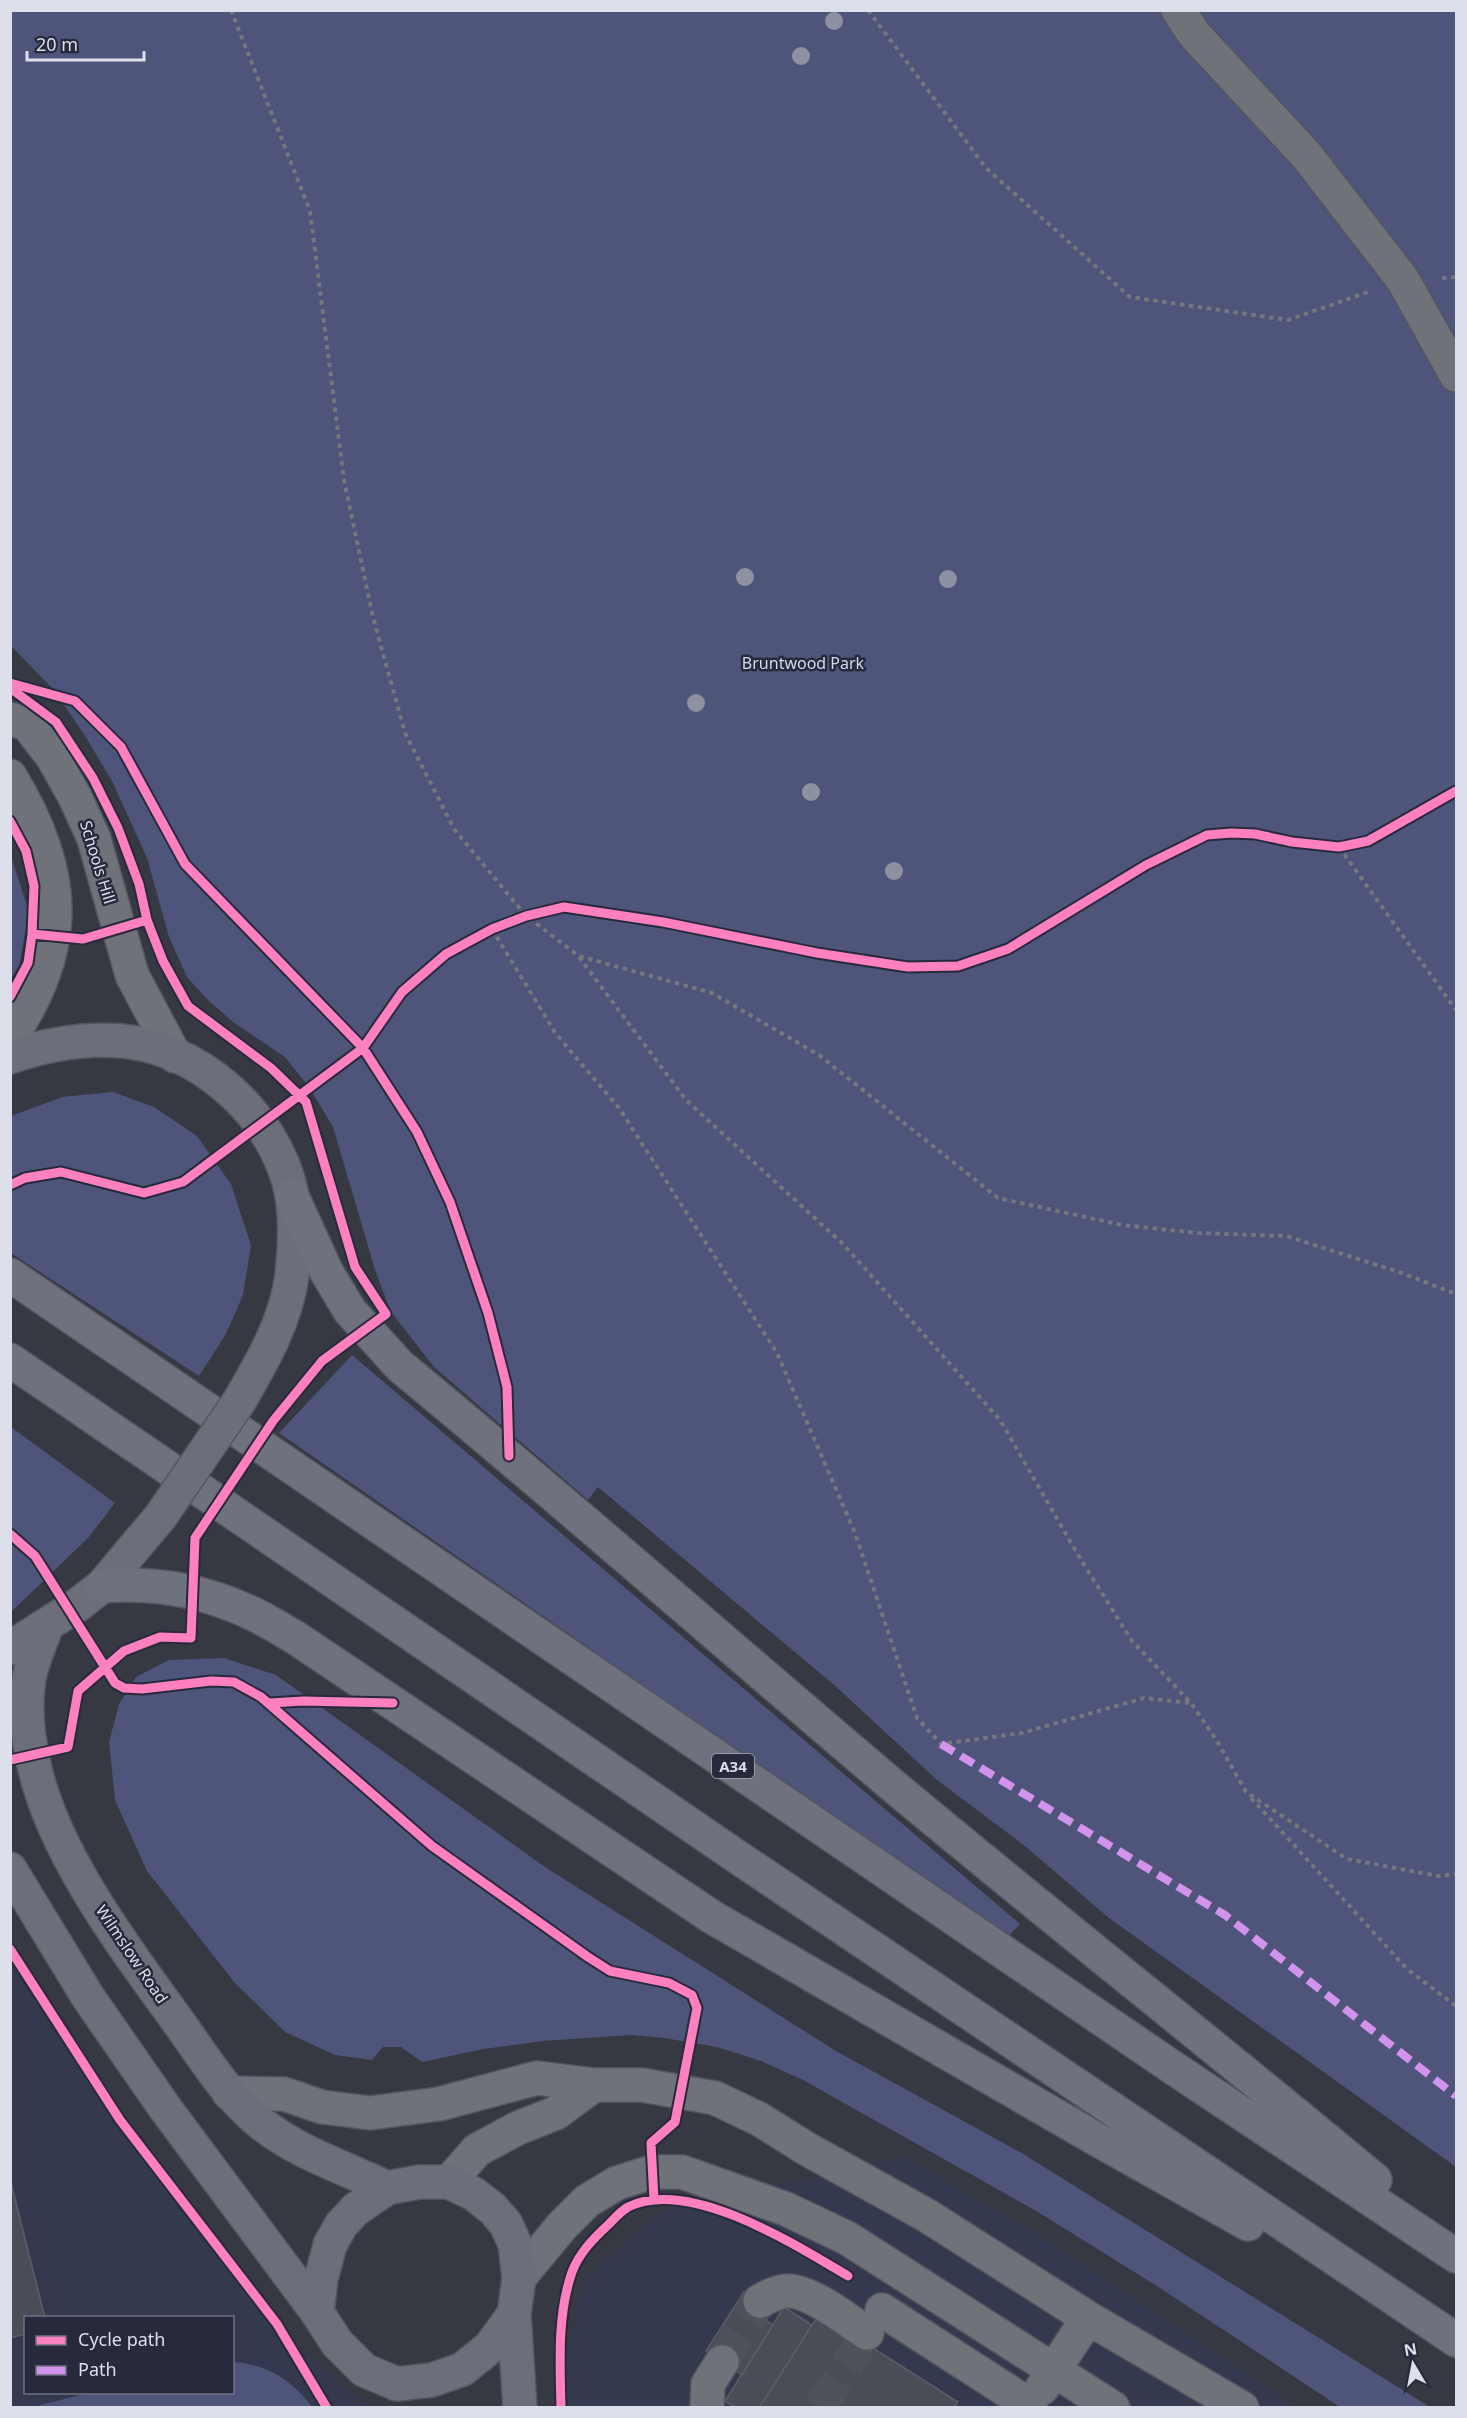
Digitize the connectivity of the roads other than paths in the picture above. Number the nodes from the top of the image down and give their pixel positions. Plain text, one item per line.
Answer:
1 (1178, 10) edge
2 (1456, 375) edge
3 (10, 719) edge
4 (10, 776) edge
5 (10, 1038) edge
6 (175, 1056) junction
7 (10, 1058) edge
8 (292, 1196) junction
9 (10, 1275) edge
10 (10, 1360) edge
11 (102, 1586) junction
12 (46, 1627) junction
13 (10, 1648) edge
14 (10, 1869) edge
15 (594, 2085) junction
16 (229, 2093) junction
17 (449, 2182) junction
18 (387, 2188) junction
19 (1456, 2248) edge
20 (1456, 2256) edge
21 (904, 2273) junction
22 (519, 2278) junction
23 (760, 2301) tunnel mouth
24 (317, 2312) junction
25 (514, 2314) junction
26 (1088, 2318) junction
27 (869, 2330) junction
28 (1456, 2340) edge
29 (722, 2362) tunnel mouth
30 (1054, 2369) junction
31 (404, 2396) edge
32 (1031, 2407) edge
33 (520, 2408) edge
34 (707, 2408) edge
35 (1113, 2408) edge
36 (1242, 2408) edge

1 - 2 street
3 - 6 street, Schools Hill
4 - 5 street
6 - 7 main road
6 - 8 main road
8 - 11 main road, bridge
8 - 19 highway
9 - 20 highway, A34
10 - 28 highway
11 - 12 main road
11 - 28 highway
12 - 13 main road
12 - 16 main road, Wilmslow Road
14 - 24 main road
15 - 16 street
15 - 17 street
15 - 26 street
16 - 18 main road, Wilmslow Road
17 - 18 main road
17 - 22 main road
18 - 24 main road
21 - 22 street
21 - 27 street
21 - 30 street
22 - 25 main road
23 - 27 street
24 - 31 main road
25 - 31 main road
25 - 33 main road
26 - 30 street
26 - 36 street
27 - 32 street
29 - 34 street
30 - 32 street
30 - 35 street

